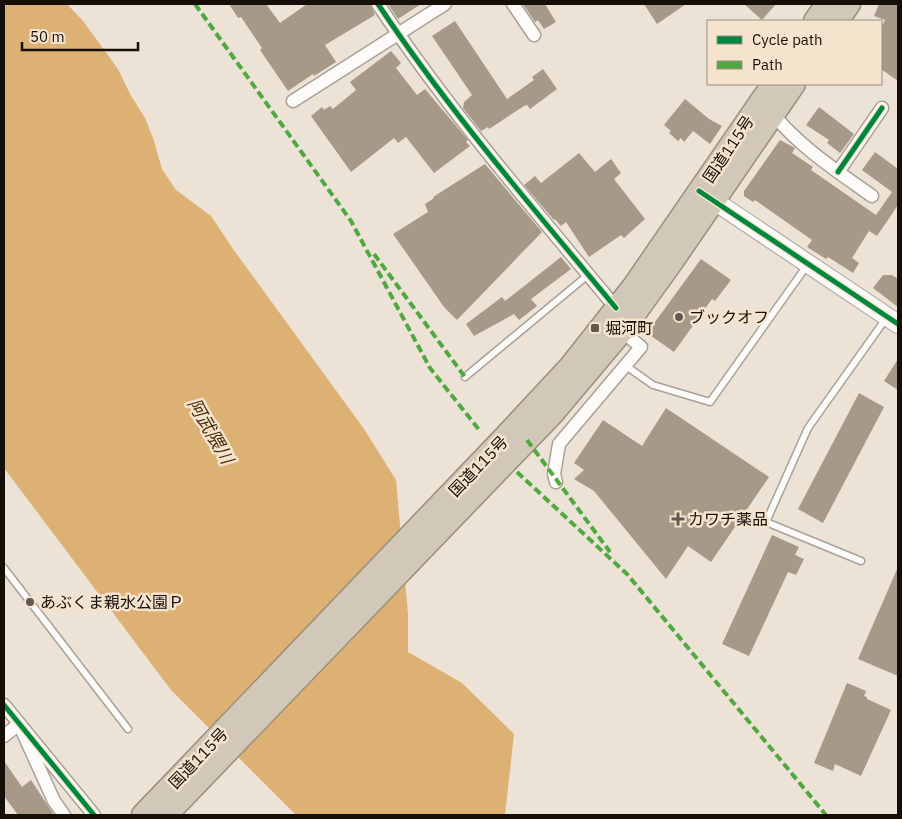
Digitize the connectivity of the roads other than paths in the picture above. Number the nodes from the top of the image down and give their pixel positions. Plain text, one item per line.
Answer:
1 (378, 4) edge
2 (445, 4) edge
3 (513, 4) edge
4 (827, 4) edge
5 (849, 4) edge
6 (816, 20) edge
7 (838, 20) edge
8 (398, 33) junction
9 (534, 35) dead end
10 (771, 85) edge
11 (793, 85) edge
12 (293, 101) dead end
13 (882, 108) dead end
14 (773, 114) junction
15 (838, 172) junction
16 (706, 196) junction
17 (872, 196) dead end
18 (808, 263) junction
19 (588, 275) junction
20 (616, 308) junction
21 (893, 320) edge
22 (622, 331) junction
23 (626, 366) junction
24 (465, 377) dead end
25 (509, 446) junction
26 (556, 482) dead end
27 (861, 561) dead end
28 (4, 568) edge
29 (4, 705) edge
30 (19, 724) junction
31 (128, 729) dead end
32 (4, 736) edge
33 (64, 815) edge
34 (94, 815) edge
35 (143, 815) edge
36 (166, 815) edge

1 - 8 street
2 - 8 street
3 - 9 street
4 - 6 highway
5 - 7 highway
8 - 12 street
8 - 19 street
10 - 16 highway, 国道115号
11 - 14 highway, 国道115号
13 - 15 street
14 - 15 street
14 - 16 highway, 国道115号
15 - 17 street
16 - 18 street
16 - 20 highway, 国道115号
16 - 22 highway, 国道115号
18 - 21 street
18 - 23 lane
19 - 20 street
19 - 24 lane
20 - 25 highway, 国道115号
21 - 27 lane
22 - 23 street
22 - 25 highway, 国道115号
23 - 26 street
25 - 35 highway, 国道115号
25 - 36 highway, 国道115号
28 - 31 lane
29 - 30 street
30 - 32 street
30 - 33 street
30 - 34 street

